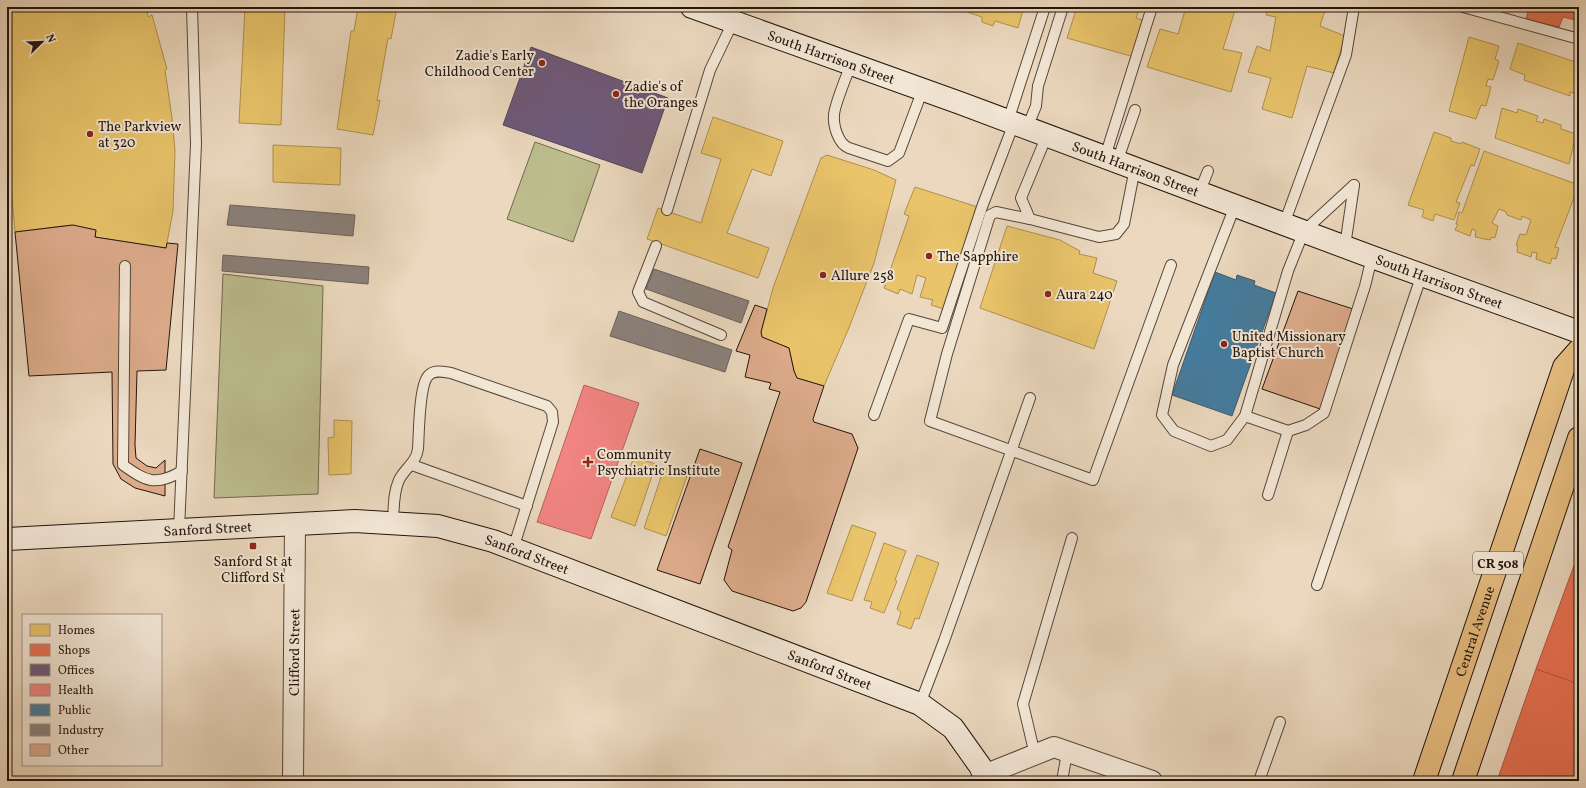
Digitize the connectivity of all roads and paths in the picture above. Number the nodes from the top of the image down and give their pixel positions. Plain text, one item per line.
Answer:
1 (192, 7) edge
2 (692, 7) edge
3 (1045, 7) edge
4 (1063, 7) edge
5 (1152, 7) edge
6 (1354, 7) edge
7 (1463, 7) edge
8 (722, 15) edge
9 (1579, 39) edge
10 (851, 64) junction
11 (923, 89) junction
12 (1135, 110) dead end
13 (1016, 124) junction
14 (1047, 135) junction
15 (1119, 162) junction
16 (1208, 171) dead end
17 (1199, 193) junction
18 (1234, 206) junction
19 (668, 210) dead end
20 (1030, 219) junction
21 (1284, 224) junction
22 (1304, 231) junction
23 (656, 246) dead end
24 (1346, 246) junction
25 (1372, 257) junction
26 (1171, 265) dead end
27 (125, 266) dead end
28 (1422, 274) junction
29 (1579, 332) edge
30 (721, 335) dead end
31 (1579, 350) edge
32 (1030, 398) dead end
33 (874, 415) dead end
34 (1245, 416) junction
35 (1288, 432) junction
36 (1579, 438) edge
37 (1011, 450) junction
38 (412, 465) junction
39 (182, 471) junction
40 (1268, 495) dead end
41 (527, 506) junction
42 (393, 522) junction
43 (295, 524) junction
44 (179, 530) junction
45 (1072, 538) dead end
46 (7, 539) edge
47 (513, 549) junction
48 (1317, 585) dead end
49 (920, 704) junction
50 (1280, 722) dead end
51 (1067, 753) junction
52 (1035, 755) junction
53 (986, 778) edge
54 (293, 781) edge
55 (1062, 781) edge
56 (1152, 781) edge
57 (1259, 781) edge
58 (1424, 781) edge
59 (1463, 781) edge

1 - 39 lane
2 - 8 main road, South Harrison Street
3 - 13 lane
4 - 13 lane
5 - 15 lane
6 - 21 lane
7 - 9 lane
8 - 10 main road, South Harrison Street
8 - 19 lane
10 - 11 main road, South Harrison Street
10 - 11 lane
11 - 13 main road, South Harrison Street
12 - 15 lane
13 - 14 main road, South Harrison Street
13 - 33 lane
14 - 15 main road, South Harrison Street
14 - 20 lane
15 - 17 main road, South Harrison Street
15 - 20 lane
16 - 17 lane
17 - 18 main road, South Harrison Street
18 - 21 main road, South Harrison Street
18 - 34 lane
20 - 37 lane
21 - 22 main road, South Harrison Street
22 - 24 main road, South Harrison Street
22 - 24 lane
22 - 34 lane
23 - 30 lane
24 - 25 main road, South Harrison Street
25 - 28 main road, South Harrison Street
25 - 35 lane
26 - 37 lane
27 - 39 lane
28 - 29 main road, South Harrison Street
28 - 48 lane
31 - 58 main road, Central Avenue / CR 508
32 - 37 lane
34 - 35 lane
35 - 40 lane
36 - 59 main road, CR 508
37 - 49 lane
38 - 41 lane
38 - 41 lane
38 - 42 lane
39 - 44 lane
41 - 47 lane
42 - 43 main road, Sanford Street
42 - 47 main road, Sanford Street
43 - 44 main road, Sanford Street
43 - 54 street, Clifford Street
44 - 46 main road, Sanford Street
45 - 52 lane
47 - 49 main road, Sanford Street
49 - 53 main road, Sanford Street
50 - 57 lane
51 - 52 street
51 - 55 lane
51 - 56 street
52 - 53 street

